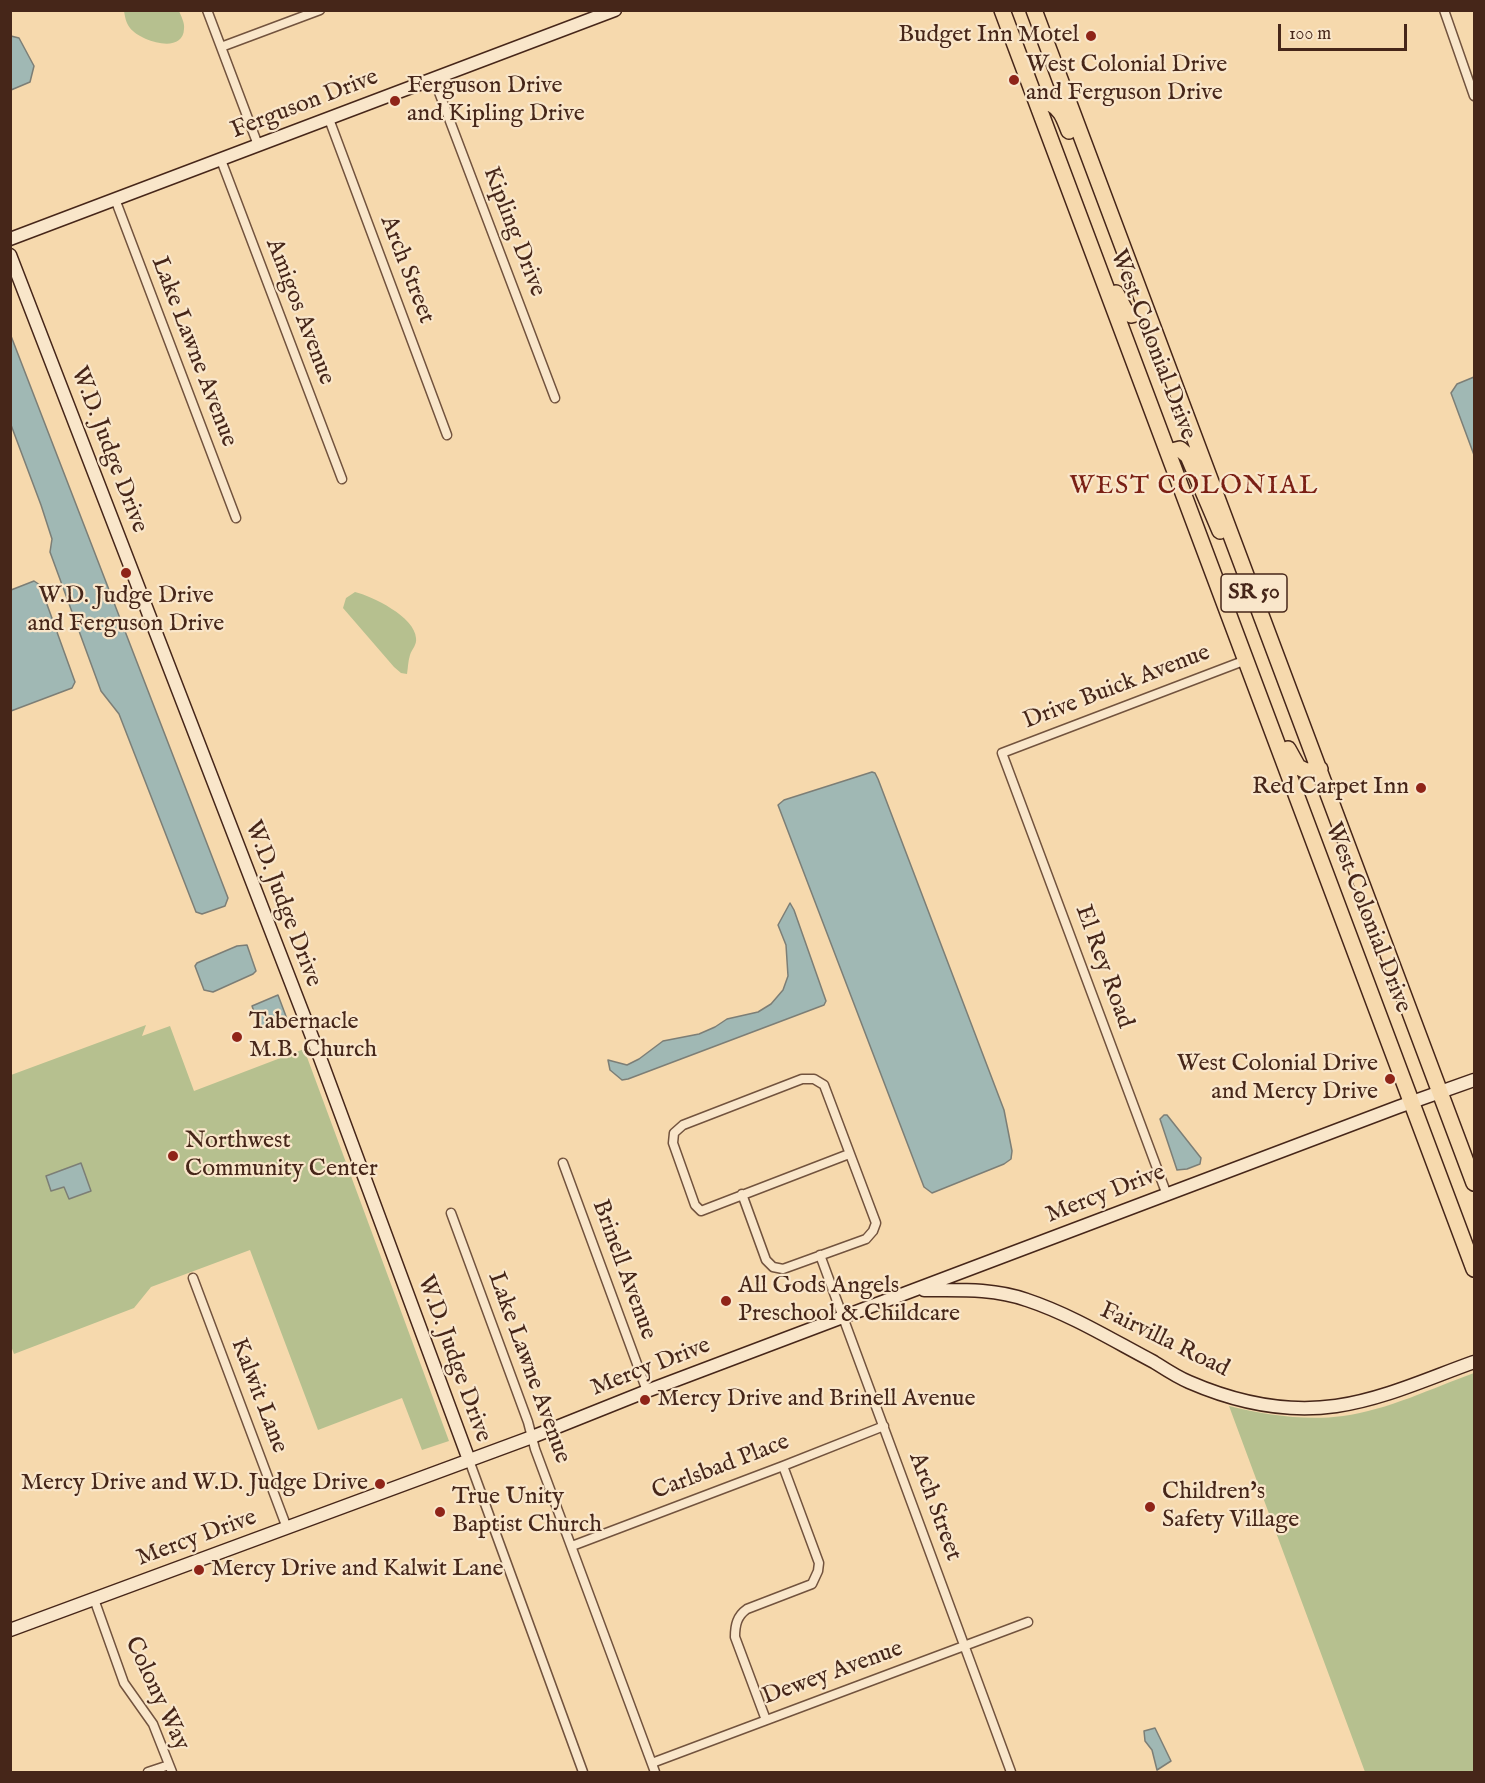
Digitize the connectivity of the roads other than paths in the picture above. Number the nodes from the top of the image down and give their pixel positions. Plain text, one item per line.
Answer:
1 (207, 10) edge
2 (320, 10) edge
3 (615, 10) edge
4 (1002, 10) edge
5 (1034, 10) edge
6 (1444, 10) edge
7 (221, 47) junction
8 (434, 79) junction
9 (1474, 96) edge
10 (1038, 105) junction
11 (329, 119) junction
12 (258, 145) junction
13 (221, 160) junction
14 (1099, 183) junction
15 (115, 199) junction
16 (1086, 233) junction
17 (10, 239) edge
18 (10, 255) edge
19 (1147, 311) junction
20 (555, 398) dead end
21 (447, 435) dead end
22 (1168, 452) junction
23 (342, 479) dead end
24 (236, 518) dead end
25 (1231, 533) junction
26 (1246, 660) junction
27 (1255, 684) junction
28 (1002, 753) joint
29 (1320, 769) junction
30 (1474, 1080) edge
31 (1441, 1092) junction
32 (1412, 1102) junction
33 (849, 1154) junction
34 (563, 1163) dead end
35 (1474, 1183) edge
36 (742, 1194) junction
37 (1167, 1195) junction
38 (451, 1213) dead end
39 (820, 1255) junction
40 (1474, 1269) edge
41 (965, 1271) junction
42 (193, 1278) dead end
43 (916, 1290) junction
44 (977, 1290) junction
45 (843, 1317) junction
46 (1474, 1362) edge
47 (647, 1391) junction
48 (884, 1426) junction
49 (532, 1437) junction
50 (469, 1460) junction
51 (783, 1466) junction
52 (287, 1528) junction
53 (572, 1546) junction
54 (94, 1599) junction
55 (1028, 1622) dead end
56 (10, 1630) edge
57 (963, 1646) junction
58 (766, 1720) junction
59 (652, 1763) junction
60 (170, 1769) edge
61 (148, 1773) edge
62 (583, 1773) edge
63 (655, 1773) edge
64 (1011, 1773) edge

1 - 7 street
2 - 7 street
3 - 8 street, Ferguson Drive
4 - 10 highway, West Colonial Drive / SR 50
5 - 14 highway, West Colonial Drive / SR 50
6 - 9 street
7 - 12 street
8 - 11 street, Ferguson Drive
8 - 20 street, Kipling Drive
10 - 14 highway
10 - 16 highway, West Colonial Drive / SR 50
11 - 12 street, Ferguson Drive
11 - 21 street, Arch Street
12 - 13 street, Ferguson Drive
13 - 15 street, Ferguson Drive
13 - 23 street, Amigos Avenue
14 - 19 highway, West Colonial Drive / SR 50
15 - 17 street, Ferguson Drive
15 - 24 street, Lake Lawne Avenue
16 - 19 highway
16 - 22 highway, West Colonial Drive / SR 50
18 - 50 street, W.D. Judge Drive
19 - 25 highway, West Colonial Drive / SR 50
22 - 25 highway
22 - 26 highway, West Colonial Drive / SR 50
25 - 29 highway, West Colonial Drive / SR 50
26 - 27 highway, West Colonial Drive / SR 50
26 - 28 street, Drive Buick Avenue
27 - 29 highway
27 - 32 highway, West Colonial Drive / SR 50
28 - 37 street, El Rey Road
29 - 31 highway, West Colonial Drive / SR 50
30 - 31 street, Mercy Drive
31 - 32 street, Mercy Drive
31 - 35 highway, West Colonial Drive / SR 50
32 - 37 street, Mercy Drive
32 - 40 highway, West Colonial Drive / SR 50
33 - 36 street
33 - 36 street
33 - 39 street
34 - 47 street, Brinell Avenue
36 - 39 street
37 - 41 street, Mercy Drive
38 - 49 street, Lake Lawne Avenue
39 - 45 street, Arch Street
41 - 43 street, Mercy Drive
41 - 44 street
42 - 52 street, Kalwit Lane
43 - 44 street, Fairvilla Road
43 - 45 street, Mercy Drive
44 - 46 street, Fairvilla Road
45 - 47 street, Mercy Drive
45 - 48 street, Arch Street
47 - 49 street, Mercy Drive
48 - 51 street, Carlsbad Place
48 - 57 street, Arch Street
49 - 50 street, Mercy Drive
49 - 53 street, Lake Lawne Avenue
50 - 52 street, Mercy Drive
50 - 62 street, W.D. Judge Drive
51 - 53 street, Carlsbad Place
51 - 58 street
52 - 54 street, Mercy Drive
53 - 59 street, Lake Lawne Avenue
54 - 56 street, Mercy Drive
54 - 60 street, Colony Way
55 - 57 street, Dewey Avenue
57 - 58 street, Dewey Avenue
57 - 64 street, Arch Street
58 - 59 street, Dewey Avenue
59 - 63 street, Lake Lawne Avenue
60 - 61 street

